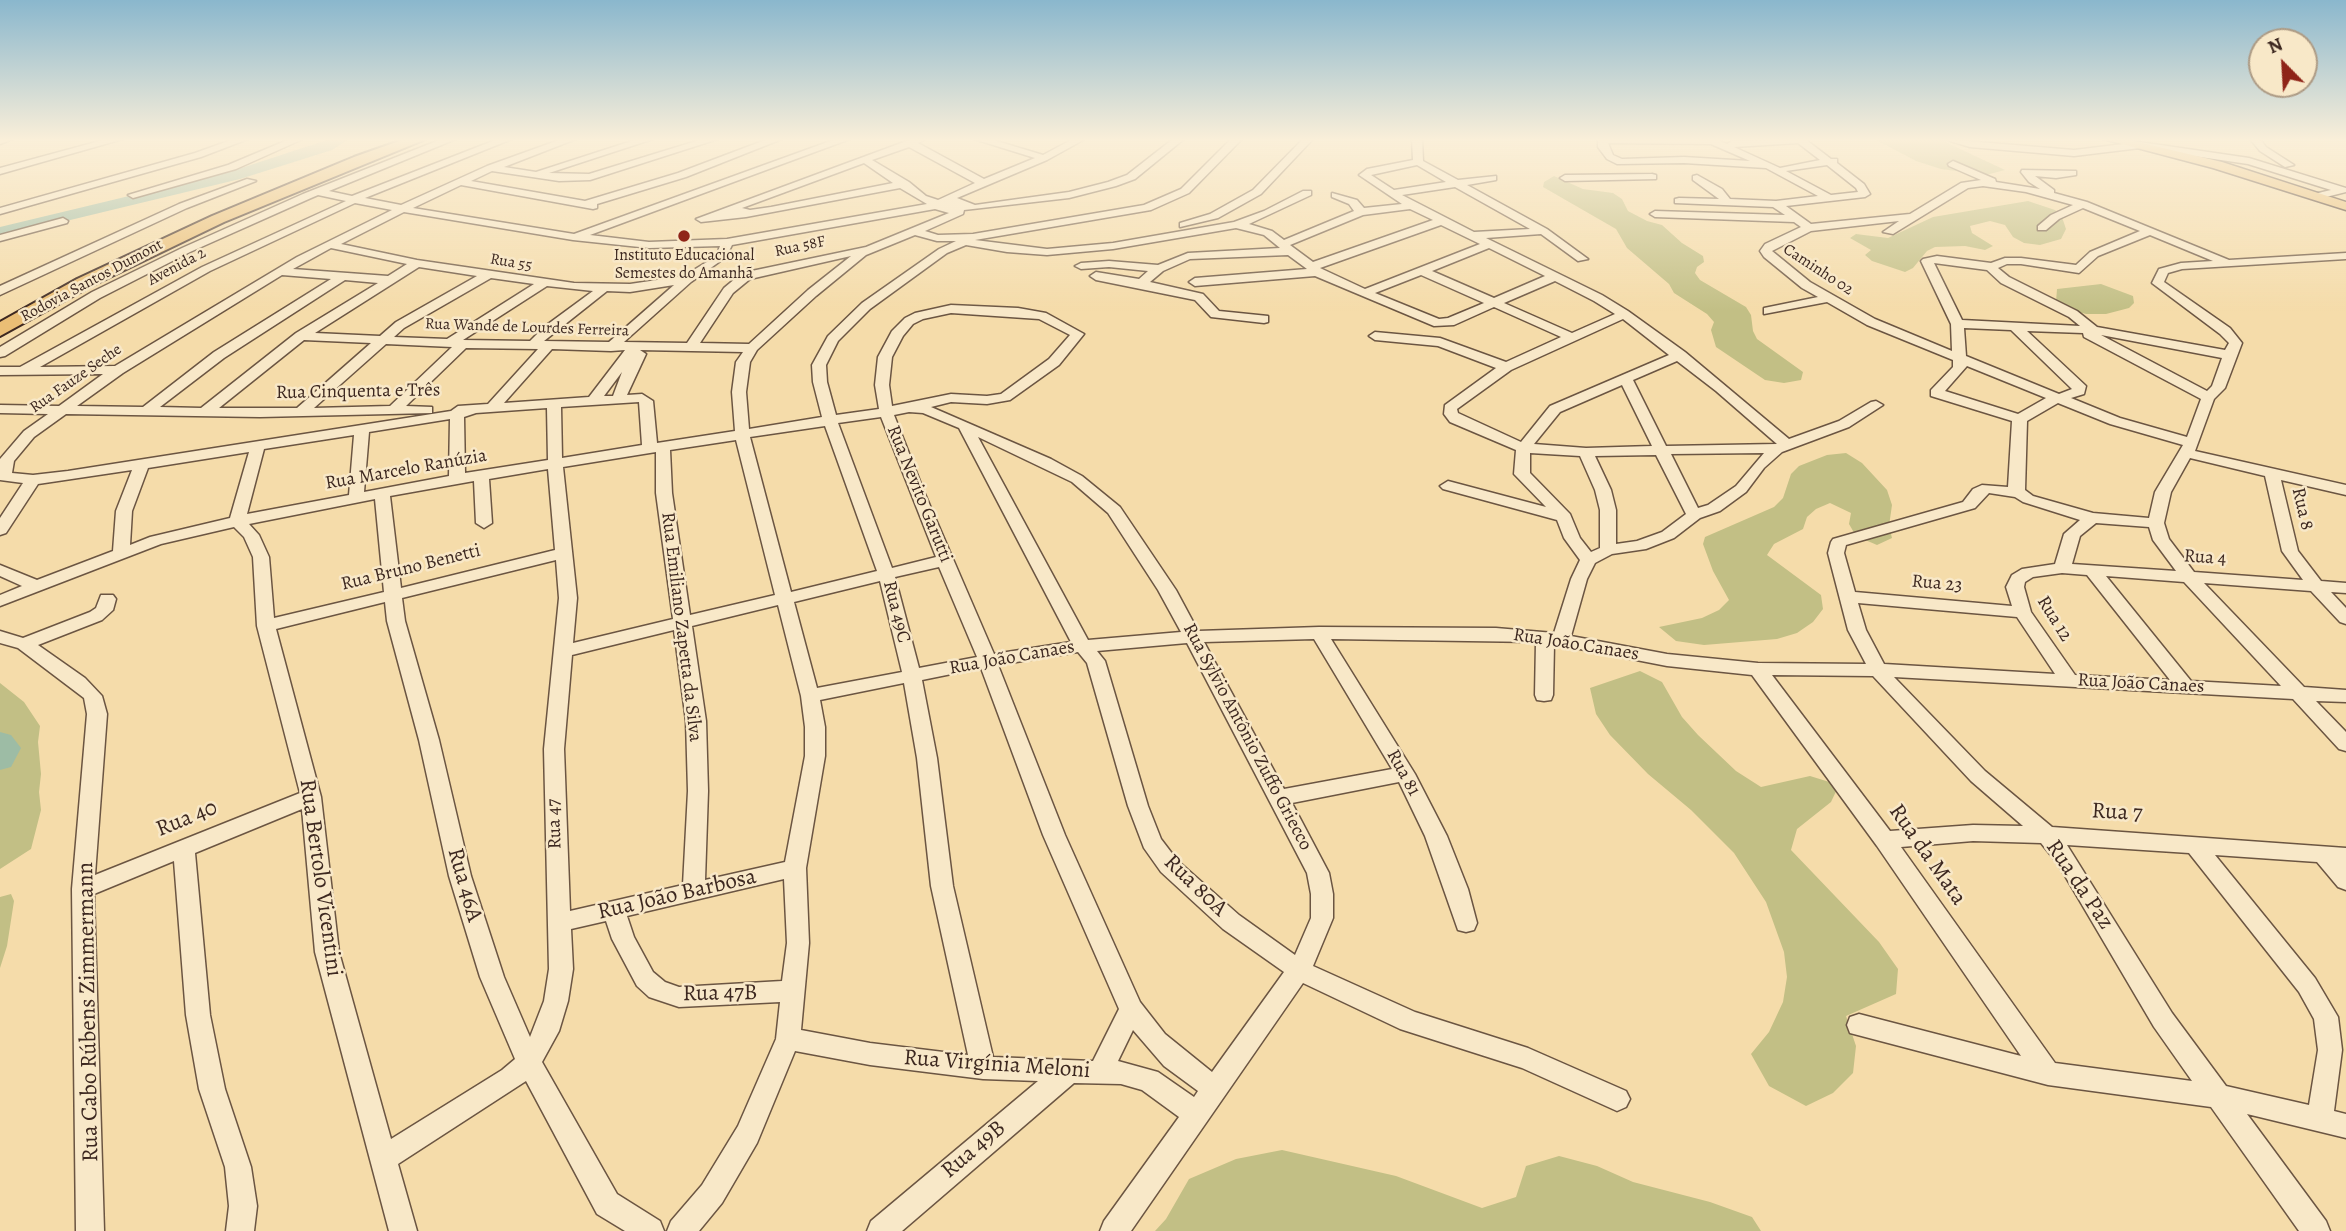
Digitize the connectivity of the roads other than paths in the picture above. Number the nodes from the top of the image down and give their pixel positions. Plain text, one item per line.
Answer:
1 (51, 196) edge
2 (211, 196) edge
3 (258, 196) edge
4 (272, 196) edge
5 (308, 196) edge
6 (327, 196) edge
7 (364, 196) edge
8 (430, 196) edge
9 (538, 196) edge
10 (612, 196) edge
11 (685, 196) edge
12 (766, 196) edge
13 (854, 196) edge
14 (920, 196) edge
15 (966, 196) edge
16 (1020, 196) edge
17 (1059, 196) edge
18 (1173, 196) edge
19 (1249, 196) edge
20 (1300, 196) edge
21 (1340, 196) edge
22 (1397, 196) edge
23 (1481, 196) edge
24 (1722, 196) edge
25 (1835, 196) edge
26 (1946, 196) edge
27 (2319, 196) edge
28 (1828, 197) joint
29 (2061, 197) edge
30 (353, 201) junction
31 (1679, 201) dead end
32 (1727, 202) junction
33 (959, 203) junction
34 (1776, 204) junction
35 (2083, 204) junction
36 (584, 205) junction
37 (1412, 206) junction
38 (2346, 206) edge
39 (941, 208) junction
40 (733, 209) junction
41 (402, 210) junction
42 (0, 211) edge
43 (1361, 212) junction
44 (750, 213) junction
45 (1655, 214) dead end
46 (633, 215) junction
47 (1912, 217) junction
48 (1797, 219) junction
49 (1444, 220) junction
50 (63, 221) dead end
51 (618, 221) junction
52 (1236, 225) junction
53 (1809, 228) junction
54 (2042, 228) dead end
55 (915, 231) junction
56 (1543, 231) junction
57 (2150, 231) junction
58 (1889, 232) dead end
59 (1471, 236) junction
60 (1159, 237) junction
61 (0, 238) edge
62 (569, 239) junction
63 (970, 240) junction
64 (624, 243) junction
65 (331, 245) junction
66 (726, 245) junction
67 (1487, 245) junction
68 (1287, 248) junction
69 (870, 249) junction
70 (2346, 256) edge
71 (1582, 259) dead end
72 (2227, 262) junction
73 (417, 263) junction
74 (1081, 266) dead end
75 (1992, 267) junction
76 (1159, 269) junction
77 (1313, 270) junction
78 (1420, 270) junction
79 (279, 271) junction
80 (487, 275) junction
81 (1096, 276) dead end
82 (342, 277) junction
83 (1554, 277) junction
84 (687, 279) junction
85 (389, 280) junction
86 (1195, 282) dead end
87 (1141, 283) junction
88 (543, 284) junction
89 (603, 289) junction
90 (0, 291) edge
91 (1365, 293) junction
92 (1830, 298) junction
93 (1495, 303) junction
94 (1768, 311) dead end
95 (1624, 314) junction
96 (1264, 319) dead end
97 (0, 320) edge
98 (1957, 324) junction
99 (2014, 326) junction
100 (2086, 329) junction
101 (0, 330) edge
102 (301, 336) junction
103 (1375, 336) dead end
104 (1571, 337) junction
105 (383, 341) junction
106 (457, 344) junction
107 (533, 345) junction
108 (548, 346) junction
109 (611, 346) junction
110 (752, 348) junction
111 (638, 349) junction
112 (690, 349) junction
113 (0, 353) edge
114 (1680, 355) junction
115 (2229, 355) junction
116 (1959, 358) junction
117 (1506, 367) junction
118 (24, 370) junction
119 (118, 370) junction
120 (0, 371) edge
121 (1625, 378) junction
122 (2208, 397) junction
123 (619, 398) junction
124 (2058, 399) junction
125 (593, 401) junction
126 (554, 405) junction
127 (1876, 405) dead end
128 (64, 408) junction
129 (909, 408) junction
130 (0, 409) edge
131 (148, 410) junction
132 (394, 410) junction
133 (490, 410) junction
134 (886, 411) junction
135 (205, 412) junction
136 (301, 412) junction
137 (462, 412) junction
138 (411, 416) junction
139 (2020, 419) junction
140 (830, 421) junction
141 (967, 427) junction
142 (362, 429) junction
143 (742, 435) junction
144 (1782, 447) junction
145 (257, 448) junction
146 (2189, 448) junction
147 (657, 449) junction
148 (1523, 449) junction
149 (1661, 450) junction
150 (1586, 452) junction
151 (555, 463) junction
152 (142, 465) junction
153 (2272, 474) junction
154 (481, 475) junction
155 (457, 479) junction
156 (33, 480) junction
157 (1448, 486) dead end
158 (2346, 490) edge
159 (382, 493) junction
160 (2019, 493) junction
161 (356, 498) junction
162 (1694, 515) junction
163 (1564, 517) junction
164 (2092, 518) junction
165 (237, 521) junction
166 (484, 523) dead end
167 (2156, 523) junction
168 (0, 530) edge
169 (1608, 550) junction
170 (121, 552) junction
171 (565, 553) junction
172 (946, 560) junction
173 (1588, 560) junction
174 (2062, 568) junction
175 (0, 570) edge
176 (2093, 571) junction
177 (886, 573) junction
178 (2190, 578) junction
179 (35, 586) junction
180 (2317, 587) junction
181 (2346, 588) edge
182 (392, 594) junction
183 (1849, 597) junction
184 (107, 599) dead end
185 (783, 599) junction
186 (0, 601) edge
187 (2022, 612) junction
188 (2346, 618) edge
189 (682, 623) junction
190 (267, 626) junction
191 (1320, 633) junction
192 (0, 636) edge
193 (1194, 637) junction
194 (1553, 639) junction
195 (24, 644) junction
196 (1082, 646) junction
197 (564, 651) junction
198 (986, 661) junction
199 (1758, 669) junction
200 (1878, 670) junction
201 (912, 676) junction
202 (2070, 681) junction
203 (2185, 686) junction
204 (2301, 693) junction
205 (1544, 695) dead end
206 (810, 696) junction
207 (2346, 696) edge
208 (2346, 744) edge
209 (1405, 774) junction
210 (311, 797) junction
211 (1279, 798) junction
212 (2046, 835) junction
213 (1885, 840) junction
214 (2194, 844) junction
215 (184, 849) junction
216 (2323, 854) junction
217 (2346, 856) edge
218 (795, 868) junction
219 (2346, 881) edge
220 (83, 889) junction
221 (694, 890) junction
222 (613, 909) junction
223 (559, 923) junction
224 (1466, 923) dead end
225 (1299, 970) junction
226 (794, 992) junction
227 (1132, 1009) junction
228 (1859, 1025) dead end
229 (788, 1039) junction
230 (529, 1062) junction
231 (983, 1068) junction
232 (1069, 1070) junction
233 (1100, 1072) junction
234 (2048, 1074) junction
235 (1214, 1088) junction
236 (2220, 1096) junction
237 (1617, 1099) dead end
238 (1196, 1114) junction
239 (2320, 1118) junction
240 (2346, 1126) edge
241 (382, 1159) junction
242 (90, 1231) edge
243 (240, 1231) edge
244 (403, 1231) edge
245 (650, 1231) edge
246 (681, 1231) edge
247 (881, 1231) edge
248 (1114, 1231) edge
249 (2316, 1231) edge

1 - 42 street
2 - 90 street
3 - 97 highway, Rodovia Santos Dumont
4 - 101 highway, Rodovia Santos Dumont
5 - 113 street
6 - 30 street
7 - 30 street, Avenida 2
8 - 41 street, Rua Fauze Seche
9 - 36 street
10 - 36 street
11 - 46 street
12 - 40 street
13 - 44 street
14 - 39 street
15 - 33 street
16 - 33 street
17 - 33 street
18 - 63 street
19 - 60 street
20 - 52 street
21 - 43 street
22 - 37 street
23 - 56 street
24 - 32 street
25 - 28 street
26 - 47 street
27 - 38 main road
28 - 34 street
29 - 35 street
30 - 41 street
30 - 118 street, Avenida 2
31 - 32 street
32 - 34 street
33 - 39 street
33 - 39 street
34 - 48 street, Caminho 02
35 - 54 street
35 - 57 street
36 - 46 street
37 - 43 street
37 - 49 street
39 - 55 street
39 - 66 street
39 - 66 street
40 - 44 street
40 - 44 street
41 - 62 street
41 - 65 street, Rua Fauze Seche
43 - 68 street
45 - 48 street
46 - 51 street
47 - 53 street
47 - 58 street
48 - 53 street, Caminho 02
49 - 59 street
49 - 77 street
50 - 61 street
51 - 62 street
51 - 64 street
52 - 60 street
52 - 68 street
53 - 92 street, Caminho 02
55 - 63 street
55 - 69 street
56 - 59 street
56 - 71 street
57 - 72 street
57 - 75 street
59 - 67 street
60 - 63 street
62 - 64 street
62 - 66 street
63 - 140 street, Rua 49C
64 - 66 street
65 - 73 street, Rua 55
65 - 79 street, Rua Fauze Seche
66 - 84 street
67 - 78 street
67 - 83 street
68 - 76 street
68 - 77 street
69 - 110 street
69 - 112 street, Rua 58F
70 - 72 street
72 - 115 street
73 - 80 street, Rua 55
73 - 85 street
74 - 76 street
75 - 98 street
75 - 100 street
76 - 87 street
77 - 86 street
77 - 91 street
78 - 91 street
78 - 93 street
79 - 82 street
79 - 119 street, Rua Fauze Seche
80 - 88 street, Rua 55
80 - 105 street
81 - 87 street
82 - 85 street
82 - 131 street
83 - 93 street
83 - 95 street
84 - 89 street, Rua 55
84 - 109 street
85 - 102 street
87 - 96 street
88 - 89 street, Rua 55
88 - 106 street
89 - 107 street
91 - 93 street
92 - 94 street
92 - 116 street, Caminho 02
93 - 104 street
95 - 104 street
95 - 114 street
98 - 99 street
98 - 116 street
99 - 100 street
99 - 124 street
100 - 115 street
100 - 122 street
102 - 105 street, Rua Wande de Lourdes Ferreira
102 - 135 street
103 - 117 street
104 - 117 street
105 - 106 street, Rua Wande de Lourdes Ferreira
105 - 136 street
106 - 107 street, Rua Wande de Lourdes Ferreira
106 - 132 street
107 - 108 street, Rua Wande de Lourdes Ferreira
108 - 109 street, Rua Wande de Lourdes Ferreira
108 - 133 street
109 - 111 street, Rua Wande de Lourdes Ferreira
110 - 112 street, Rua Wande de Lourdes Ferreira
110 - 143 street
111 - 112 street, Rua Wande de Lourdes Ferreira
111 - 123 street
111 - 125 street
114 - 121 street
114 - 144 street
115 - 122 street
116 - 124 street, Caminho 02
116 - 139 street
117 - 148 street
118 - 119 street
118 - 120 street
119 - 128 street, Rua Fauze Seche
121 - 148 street
121 - 149 street
122 - 146 street
123 - 125 street
123 - 147 street, Rua Emiliano Zapetta da Silva
124 - 139 street
124 - 146 street, Caminho 02
125 - 126 street
126 - 133 street
126 - 151 street, Rua 47
127 - 144 street
128 - 130 street, Rua Cinquenta e Três
128 - 131 street, Rua Cinquenta e Três
128 - 156 street, Rua Fauze Seche
129 - 134 street, Rua Sylvio Antônio Zuffo Griecco
129 - 134 street, Rua Nevito Garutti
129 - 141 street, Rua Sylvio Antônio Zuffo Griecco
131 - 135 street, Rua Cinquenta e Três
132 - 136 street, Rua Cinquenta e Três
132 - 138 street, Rua Cinquenta e Três
133 - 137 street
134 - 140 street, Rua Sylvio Antônio Zuffo Griecco
134 - 172 street, Rua Nevito Garutti
135 - 136 street, Rua Cinquenta e Três
137 - 138 street, Rua Fauze Seche
137 - 155 street
138 - 142 street, Rua Fauze Seche
139 - 160 street
140 - 143 street, Rua Marcelo Ranúzia
140 - 177 street, Rua 49C
141 - 193 street, Rua Sylvio Antônio Zuffo Griecco
141 - 196 street, Rua 80A
142 - 145 street, Rua Fauze Seche
142 - 161 street
143 - 147 street, Rua Marcelo Ranúzia
143 - 185 street
144 - 149 street
144 - 162 street
145 - 152 street, Rua Fauze Seche
145 - 165 street
146 - 153 street, Caminho 02
146 - 167 street
147 - 151 street, Rua Marcelo Ranúzia
147 - 189 street, Rua Emiliano Zapetta da Silva
148 - 150 street
148 - 163 street
149 - 150 street
149 - 162 street
150 - 169 street
151 - 154 street, Rua Marcelo Ranúzia
151 - 171 street, Rua 47
152 - 156 street, Rua Fauze Seche
152 - 170 street
153 - 158 street, Caminho 02
153 - 180 street, Rua 8
154 - 155 street, Rua Marcelo Ranúzia
154 - 166 street
155 - 159 street, Rua Marcelo Ranúzia
156 - 168 street
157 - 163 street
159 - 161 street, Rua Marcelo Ranúzia
159 - 182 street, Rua 46A
160 - 164 street
160 - 183 street, Rua da Paz
161 - 165 street, Rua Marcelo Ranúzia
162 - 169 street
163 - 173 street
164 - 167 street
164 - 174 street
165 - 170 street, Rua Marcelo Ranúzia
165 - 190 street, Rua Bertolo Vicentini
167 - 178 street
169 - 173 street
170 - 179 street, Rua Marcelo Ranúzia
171 - 182 street, Rua Bruno Benetti
171 - 197 street, Rua 47
172 - 177 street
172 - 198 street, Rua Nevito Garutti
173 - 194 street
174 - 176 street, Rua 4
174 - 187 street, Rua 12
175 - 179 street
176 - 178 street, Rua 4
176 - 203 street
177 - 185 street
177 - 201 street, Rua 49C
178 - 180 street, Rua 4
178 - 204 street
179 - 186 street, Rua Marcelo Ranúzia
180 - 181 street, Rua 4
180 - 188 street, Rua 8
182 - 190 street, Rua Bruno Benetti
182 - 230 street, Rua 46A
183 - 187 street, Rua 23
183 - 200 street, Rua da Paz
184 - 195 street
185 - 189 street
185 - 206 street
187 - 202 street, Rua 12
189 - 197 street
189 - 221 street, Rua Emiliano Zapetta da Silva
190 - 210 street, Rua Bertolo Vicentini
191 - 193 street, Rua João Canaes
191 - 194 street, Rua João Canaes
191 - 209 street, Rua 81
192 - 195 street, Rua Cabo Rúbens Zimmermann
193 - 196 street, Rua João Canaes
193 - 211 street, Rua Sylvio Antônio Zuffo Griecco
194 - 199 street, Rua João Canaes
194 - 205 street
195 - 220 street, Rua Cabo Rúbens Zimmermann
196 - 198 street, Rua João Canaes
196 - 225 street, Rua 80A
197 - 223 street, Rua 47
198 - 201 street, Rua João Canaes
198 - 227 street, Rua Nevito Garutti
199 - 200 street, Rua João Canaes
199 - 213 street, Rua da Mata
200 - 202 street, Rua João Canaes
200 - 212 street, Rua da Paz
201 - 206 street, Rua João Canaes
201 - 231 street, Rua 49C
202 - 203 street, Rua João Canaes
203 - 204 street, Rua João Canaes
204 - 207 street, Rua João Canaes
204 - 208 street
206 - 218 street
209 - 211 street
209 - 224 street, Rua 81
210 - 215 street, Rua 40
210 - 241 street, Rua Bertolo Vicentini
211 - 225 street, Rua Sylvio Antônio Zuffo Griecco
212 - 213 street, Rua 7
212 - 214 street, Rua 7
212 - 236 street, Rua da Paz
213 - 234 street, Rua da Mata
214 - 216 street, Rua 7
214 - 239 street
215 - 220 street, Rua 40
215 - 243 street
216 - 217 street, Rua 7
216 - 219 street
218 - 221 street, Rua João Barbosa
218 - 226 street
220 - 242 street, Rua Cabo Rúbens Zimmermann
221 - 222 street, Rua João Barbosa
222 - 223 street, Rua João Barbosa
222 - 226 street, Rua 47B
223 - 230 street, Rua 47
225 - 235 street, Rua Sylvio Antônio Zuffo Griecco
225 - 237 street, Rua 80A
226 - 229 street
227 - 233 street
227 - 235 street, Rua Nevito Garutti
228 - 234 street
229 - 231 street, Rua Virgínia Meloni
229 - 246 street
230 - 241 street, Rua 47
230 - 245 street, Rua 46A
231 - 232 street, Rua Virgínia Meloni
232 - 233 street, Rua Virgínia Meloni
232 - 247 street, Rua 49B
233 - 238 street, Rua Virgínia Meloni
234 - 236 street
235 - 238 street, Rua Sylvio Antônio Zuffo Griecco
236 - 239 street
236 - 249 street, Rua da Paz
238 - 248 street, Rua Sylvio Antônio Zuffo Griecco
239 - 240 street
241 - 244 street, Rua Bertolo Vicentini

